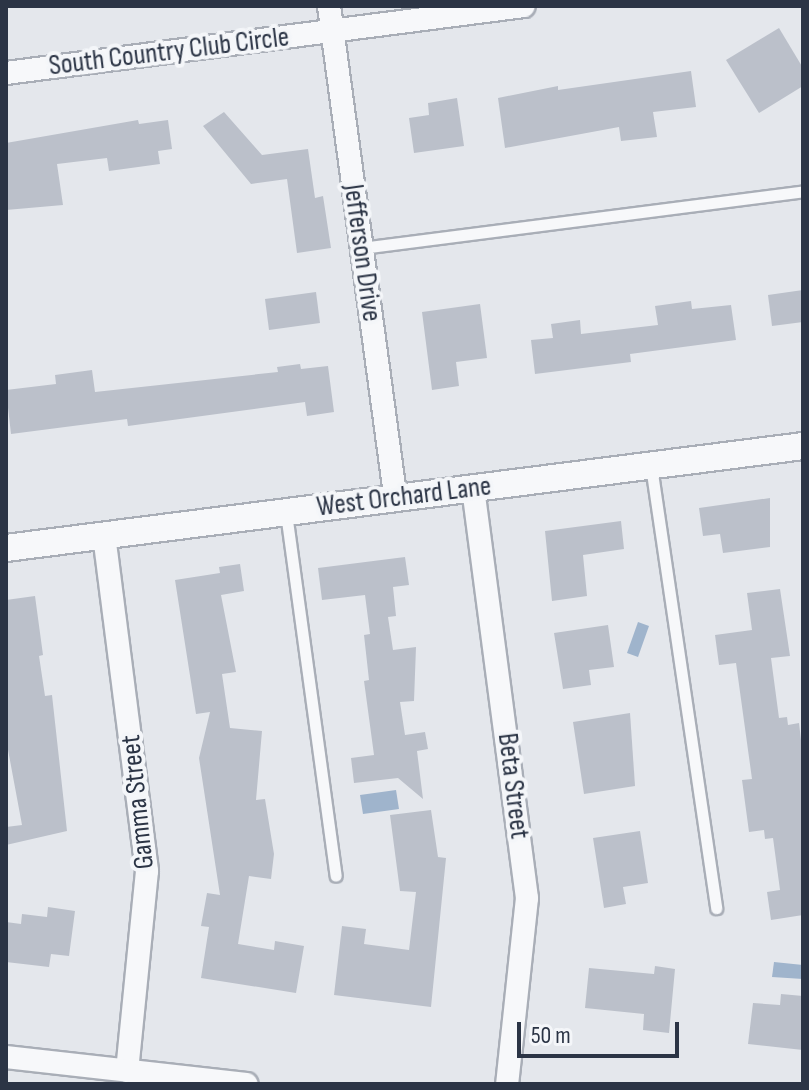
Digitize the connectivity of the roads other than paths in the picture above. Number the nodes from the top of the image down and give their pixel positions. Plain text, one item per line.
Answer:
1 (329, 6) edge
2 (524, 6) edge
3 (332, 32) junction
4 (6, 73) edge
5 (803, 191) edge
6 (361, 248) junction
7 (803, 446) edge
8 (651, 466) junction
9 (473, 488) junction
10 (396, 499) junction
11 (286, 512) junction
12 (104, 535) junction
13 (6, 548) edge
14 (336, 876) dead end
15 (716, 908) dead end
16 (6, 1057) edge
17 (127, 1071) junction
18 (246, 1084) edge
19 (507, 1084) edge

1 - 3 street, Jefferson Drive
2 - 3 street, South Country Club Circle
3 - 4 street, South Country Club Circle
3 - 6 street, Jefferson Drive
5 - 6 lane
6 - 10 street, Jefferson Drive
7 - 8 street, West Orchard Lane
8 - 9 street, West Orchard Lane
8 - 15 lane
9 - 10 street, West Orchard Lane
9 - 19 street, Beta Street
10 - 11 street, West Orchard Lane
11 - 12 street, West Orchard Lane
11 - 14 lane
12 - 13 street, West Orchard Lane
12 - 17 street, Gamma Street
16 - 17 street
17 - 18 street

